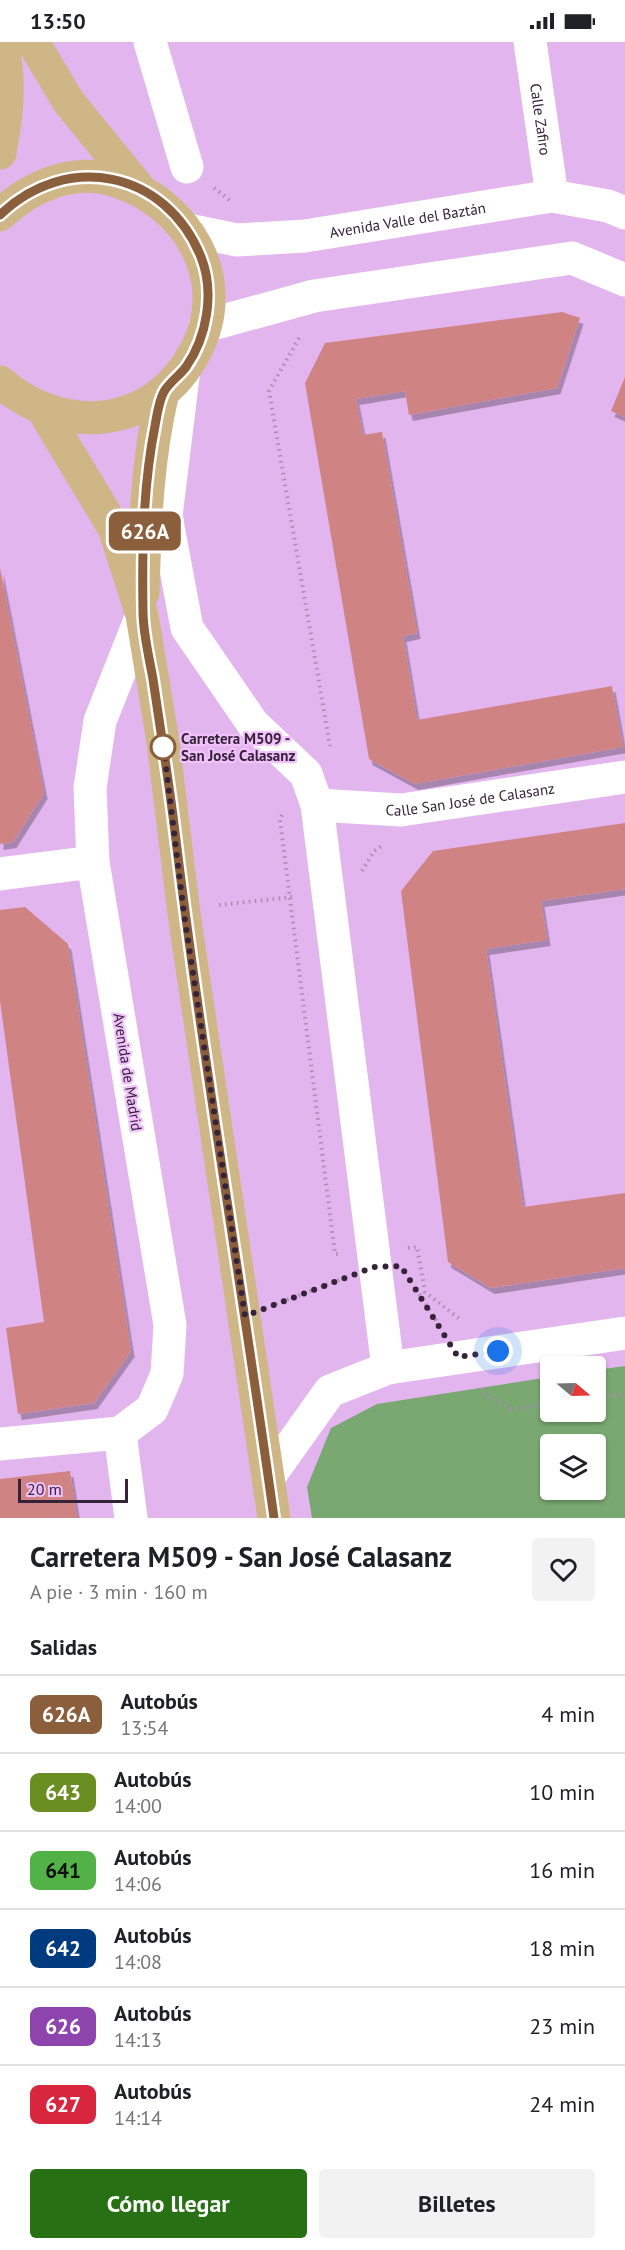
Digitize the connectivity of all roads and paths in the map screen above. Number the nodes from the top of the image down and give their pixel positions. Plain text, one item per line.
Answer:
1 (2, 42) edge
2 (33, 42) edge
3 (150, 42) edge
4 (530, 42) edge
5 (0, 153) edge
6 (186, 167) dead end
7 (138, 187) junction
8 (552, 196) junction
9 (625, 213) edge
10 (0, 215) edge
11 (188, 230) junction
12 (625, 280) edge
13 (205, 326) junction
14 (173, 381) junction
15 (0, 382) edge
16 (43, 410) junction
17 (142, 615) junction
18 (625, 777) edge
19 (317, 805) junction
20 (93, 862) junction
21 (0, 874) edge
22 (290, 897) dead end
23 (212, 906) dead end
24 (374, 1267) junction
25 (245, 1316) junction
26 (625, 1333) edge
27 (458, 1357) junction
28 (388, 1368) junction
29 (625, 1394) edge
30 (606, 1397) edge
31 (120, 1432) junction
32 (0, 1444) edge
33 (268, 1478) junction
34 (131, 1518) edge
35 (274, 1518) edge

1 - 5 main road
2 - 7 main road
3 - 6 street
4 - 8 street, Calle Zafiro
7 - 10 main road
7 - 11 main road
8 - 9 street, Avenida Valle del Baztán
8 - 11 street, Avenida Valle del Baztán
11 - 13 main road
12 - 13 street
13 - 14 main road
14 - 16 main road
14 - 17 main road, Avenida de Madrid
14 - 19 street
15 - 16 main road
16 - 17 main road, Avenida de Madrid
17 - 20 street, Avenida de Madrid
17 - 25 main road, Avenida de Madrid
18 - 19 street, Calle San José de Calasanz
19 - 24 street
20 - 21 street
20 - 31 street, Avenida de Madrid
22 - 23 path
24 - 25 path
24 - 27 path
24 - 28 street
25 - 33 main road, Avenida de Madrid
26 - 27 street
27 - 28 street
28 - 33 street
29 - 30 path
31 - 32 street
31 - 34 street
33 - 35 main road, Avenida de Madrid

